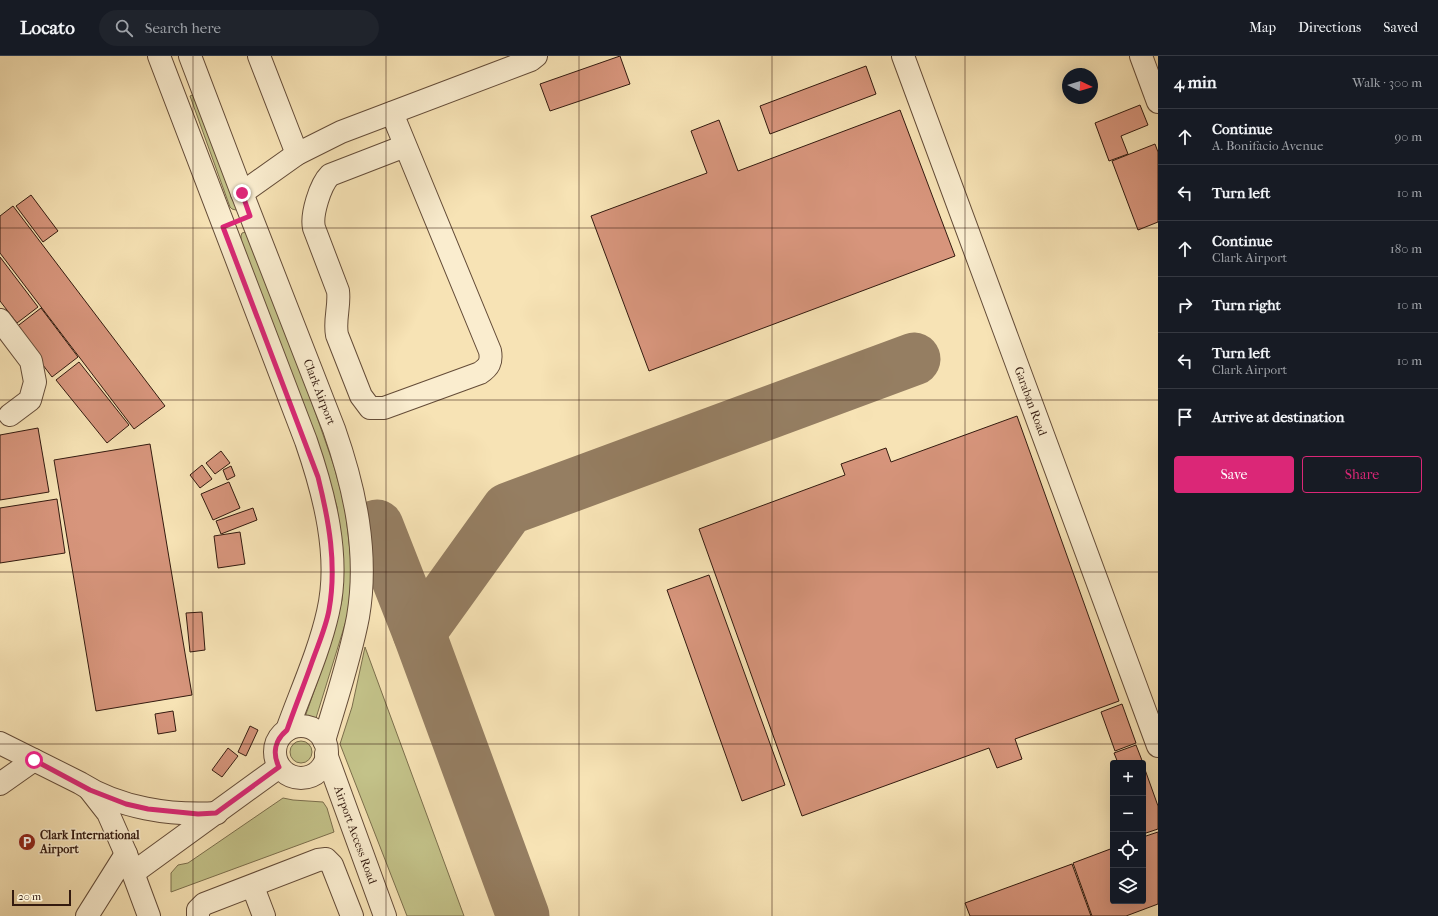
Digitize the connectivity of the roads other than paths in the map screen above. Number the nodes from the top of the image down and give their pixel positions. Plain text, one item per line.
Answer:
1 (159, 56) edge
2 (190, 56) edge
3 (259, 56) edge
4 (536, 56) edge
5 (903, 56) edge
6 (1140, 56) edge
7 (1158, 102) edge
8 (392, 112) junction
9 (405, 146) junction
10 (297, 154) junction
11 (242, 193) junction
12 (250, 216) junction
13 (223, 227) junction
14 (0, 320) edge
15 (10, 415) dead end
16 (287, 730) junction
17 (0, 743) edge
18 (1158, 746) edge
19 (325, 747) junction
20 (34, 760) junction
21 (279, 767) junction
22 (0, 784) edge
23 (90, 790) junction
24 (216, 813) junction
25 (130, 864) junction
26 (253, 887) junction
27 (87, 916) edge
28 (149, 916) edge
29 (198, 916) edge
30 (264, 916) edge
31 (352, 916) edge
32 (385, 916) edge

1 - 13 street
2 - 11 street, Clark Airport
3 - 10 street
4 - 8 street
5 - 18 street, Garaban Road
6 - 7 street
8 - 9 street
8 - 10 street
9 - 9 street
10 - 11 street
11 - 12 street, Clark Airport
12 - 13 street
12 - 19 street, Clark Airport
13 - 16 street
14 - 15 street
16 - 19 street
16 - 21 street
17 - 20 street
19 - 21 street
19 - 32 street, Airport Access Road
20 - 22 street
20 - 23 street
21 - 24 street
23 - 24 street
23 - 25 street
24 - 25 street
25 - 27 street
25 - 28 street
26 - 29 street
26 - 30 street
26 - 31 street

